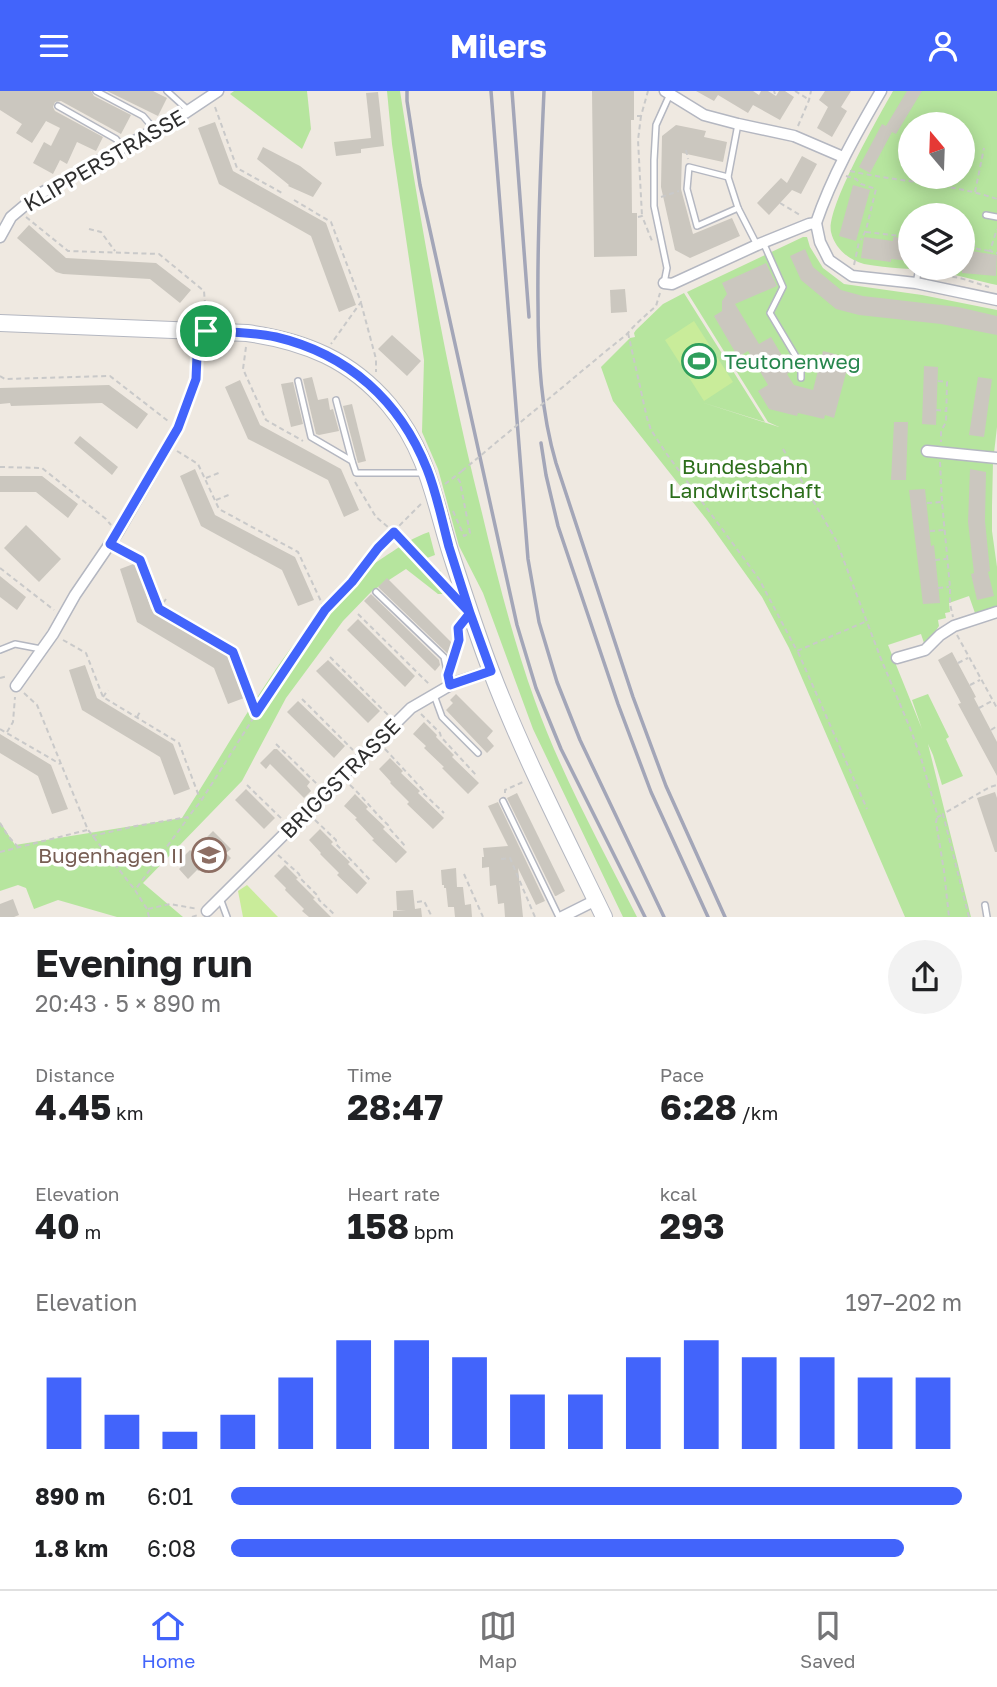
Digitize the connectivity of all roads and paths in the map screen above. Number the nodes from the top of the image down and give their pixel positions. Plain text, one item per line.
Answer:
1 (96, 91) edge
2 (166, 91) edge
3 (648, 91) edge
4 (795, 91) edge
5 (811, 91) edge
6 (881, 91) edge
7 (214, 93) edge
8 (667, 93) edge
9 (809, 100) junction
10 (58, 107) dead end
11 (189, 111) junction
12 (738, 124) junction
13 (155, 130) junction
14 (794, 135) junction
15 (123, 148) junction
16 (984, 148) dead end
17 (843, 157) junction
18 (837, 171) junction
19 (728, 177) junction
20 (975, 192) junction
21 (284, 194) dead end
22 (997, 199) edge
23 (293, 200) dead end
24 (780, 204) dead end
25 (738, 208) junction
26 (16, 211) junction
27 (801, 215) dead end
28 (986, 215) dead end
29 (997, 217) edge
30 (816, 223) junction
31 (41, 229) junction
32 (89, 229) dead end
33 (997, 229) edge
34 (865, 232) junction
35 (38, 233) dead end
36 (898, 236) edge
37 (0, 237) edge
38 (760, 244) junction
39 (975, 246) edge
40 (655, 248) dead end
41 (116, 252) junction
42 (994, 252) edge
43 (846, 262) dead end
44 (854, 265) junction
45 (862, 267) dead end
46 (898, 275) edge
47 (936, 280) edge
48 (967, 280) edge
49 (664, 282) junction
50 (997, 289) edge
51 (997, 300) edge
52 (361, 302) junction
53 (0, 323) edge
54 (202, 331) junction
55 (247, 333) junction
56 (628, 334) junction
57 (323, 352) junction
58 (0, 376) edge
59 (801, 378) dead end
60 (298, 381) dead end
61 (937, 381) dead end
62 (375, 389) junction
63 (336, 400) dead end
64 (936, 410) dead end
65 (947, 411) junction
66 (178, 428) junction
67 (167, 445) junction
68 (311, 445) dead end
69 (783, 449) dead end
70 (927, 451) dead end
71 (940, 452) junction
72 (997, 458) edge
73 (352, 461) junction
74 (0, 467) edge
75 (221, 472) dead end
76 (350, 473) dead end
77 (428, 473) junction
78 (456, 476) junction
79 (205, 478) junction
80 (231, 494) dead end
81 (443, 500) junction
82 (215, 501) junction
83 (942, 502) junction
84 (927, 503) dead end
85 (945, 530) junction
86 (930, 531) dead end
87 (118, 532) junction
88 (394, 532) junction
89 (110, 544) junction
90 (947, 559) junction
91 (935, 560) dead end
92 (0, 568) edge
93 (950, 587) junction
94 (938, 588) dead end
95 (376, 592) dead end
96 (451, 593) dead end
97 (166, 599) dead end
98 (159, 609) junction
99 (325, 610) junction
100 (997, 612) edge
101 (470, 613) junction
102 (358, 614) dead end
103 (63, 617) junction
104 (867, 621) junction
105 (954, 626) junction
106 (52, 634) junction
107 (41, 649) junction
108 (0, 650) edge
109 (797, 651) junction
110 (330, 657) dead end
111 (897, 658) dead end
112 (969, 658) junction
113 (958, 663) dead end
114 (491, 671) junction
115 (981, 679) junction
116 (449, 680) junction
117 (970, 685) dead end
118 (16, 686) junction
119 (108, 690) dead end
120 (435, 693) junction
121 (103, 697) junction
122 (302, 699) dead end
123 (993, 701) junction
124 (413, 706) junction
125 (979, 708) dead end
126 (997, 708) edge
127 (141, 710) dead end
128 (256, 713) junction
129 (137, 717) junction
130 (396, 722) junction
131 (997, 726) edge
132 (0, 729) edge
133 (991, 730) dead end
134 (7, 733) junction
135 (377, 741) junction
136 (276, 744) dead end
137 (478, 754) dead end
138 (360, 757) junction
139 (60, 764) junction
140 (476, 775) dead end
141 (536, 776) junction
142 (341, 777) junction
143 (247, 785) dead end
144 (997, 785) edge
145 (326, 792) junction
146 (201, 801) junction
147 (503, 801) joint
148 (867, 809) dead end
149 (306, 812) junction
150 (444, 813) dead end
151 (943, 814) junction
152 (188, 817) junction
153 (938, 817) junction
154 (0, 823) edge
155 (290, 828) junction
156 (88, 830) junction
157 (92, 836) junction
158 (18, 847) junction
159 (270, 847) junction
160 (406, 847) dead end
161 (0, 852) edge
162 (501, 859) dead end
163 (464, 873) dead end
164 (371, 881) dead end
165 (135, 890) junction
166 (220, 898) junction
167 (596, 900) junction
168 (417, 902) dead end
169 (985, 905) dead end
170 (147, 909) junction
171 (207, 911) junction
172 (335, 915) dead end
173 (149, 917) edge
174 (192, 917) edge
175 (227, 917) edge
176 (432, 917) edge
177 (483, 917) edge
178 (536, 917) edge
179 (561, 917) edge
180 (604, 917) edge
181 (949, 917) edge
182 (969, 917) edge
183 (987, 917) edge

1 - 13 lane
2 - 11 lane
3 - 40 path
4 - 9 path
5 - 9 path
6 - 17 street
7 - 11 street, KLIPPERSTRASSE
7 - 21 path
8 - 12 street
8 - 49 lane
9 - 14 path
10 - 15 lane
11 - 13 street, KLIPPERSTRASSE
12 - 14 street
12 - 19 lane
13 - 15 street, KLIPPERSTRASSE
14 - 17 street
15 - 26 street, KLIPPERSTRASSE
16 - 20 path
17 - 18 street
18 - 20 path
18 - 30 street
18 - 34 path
19 - 25 lane
19 - 25 lane
20 - 22 path
23 - 52 path
24 - 27 path
25 - 38 lane
26 - 31 path
26 - 37 street, KLIPPERSTRASSE
28 - 29 lane
30 - 38 street
30 - 46 street
31 - 35 path
31 - 41 path
32 - 41 path
33 - 42 path
34 - 36 path
34 - 44 path
38 - 49 street
38 - 59 lane
39 - 42 path
41 - 54 path
43 - 44 path
44 - 45 path
47 - 51 street
48 - 50 path
49 - 56 path
52 - 57 path
52 - 62 path
53 - 54 street
54 - 55 street
54 - 66 street
55 - 57 street
55 - 68 path
56 - 78 path, bridge
56 - 109 path
57 - 62 street
58 - 66 path
60 - 73 lane
61 - 65 path
62 - 77 street
63 - 73 lane
64 - 65 path
65 - 71 path
66 - 67 street
67 - 79 path
67 - 87 street
69 - 104 path
70 - 71 street
71 - 72 street
71 - 83 path
73 - 77 lane
74 - 87 path
75 - 79 path
76 - 88 path
77 - 81 street
78 - 81 path
78 - 81 path
79 - 82 path
80 - 82 path
81 - 88 path
81 - 101 street
82 - 99 path
83 - 84 path
83 - 85 path
85 - 86 path
85 - 90 path
87 - 89 street
88 - 96 path
88 - 99 path
89 - 98 path
89 - 103 street
90 - 91 path
90 - 93 path
92 - 103 path
93 - 94 path
93 - 105 path
95 - 116 lane
97 - 98 path
98 - 128 path
99 - 128 path
100 - 105 street
101 - 114 street
101 - 116 path
102 - 120 path
103 - 106 street
104 - 109 path
104 - 153 path
105 - 111 street
105 - 112 path
106 - 107 street
106 - 121 path
107 - 108 lane
107 - 118 street
109 - 148 path
110 - 130 path
112 - 113 path
112 - 115 path
114 - 116 street, BRIGGSTRASSE
114 - 141 street
115 - 117 path
115 - 123 path
116 - 120 street, BRIGGSTRASSE
118 - 134 path
118 - 139 path
119 - 121 path
120 - 124 street, BRIGGSTRASSE
120 - 137 lane
121 - 129 path
122 - 138 path
123 - 125 path
123 - 126 path
124 - 130 street, BRIGGSTRASSE
124 - 140 path
127 - 129 path
128 - 146 path
129 - 146 path
130 - 135 street, BRIGGSTRASSE
131 - 133 path
132 - 134 path
134 - 139 path
135 - 138 street, BRIGGSTRASSE
135 - 150 path
136 - 145 path
138 - 142 street, BRIGGSTRASSE
139 - 156 path
141 - 147 path
141 - 167 street
142 - 145 street, BRIGGSTRASSE
142 - 160 path
143 - 155 path
144 - 151 path
145 - 149 street, BRIGGSTRASSE
146 - 152 path
147 - 179 lane
149 - 155 street, BRIGGSTRASSE
149 - 164 path
151 - 153 path
151 - 182 path
152 - 157 path
152 - 165 path
153 - 181 path
154 - 158 path
155 - 159 street, BRIGGSTRASSE
156 - 157 path
156 - 158 path
157 - 165 path
158 - 161 path
159 - 166 street, BRIGGSTRASSE
159 - 172 path
162 - 178 path
163 - 177 path
165 - 170 path
166 - 171 street, BRIGGSTRASSE
166 - 175 lane
167 - 179 street
167 - 180 street
168 - 176 path
169 - 183 lane
170 - 171 path
170 - 173 path
171 - 174 path

